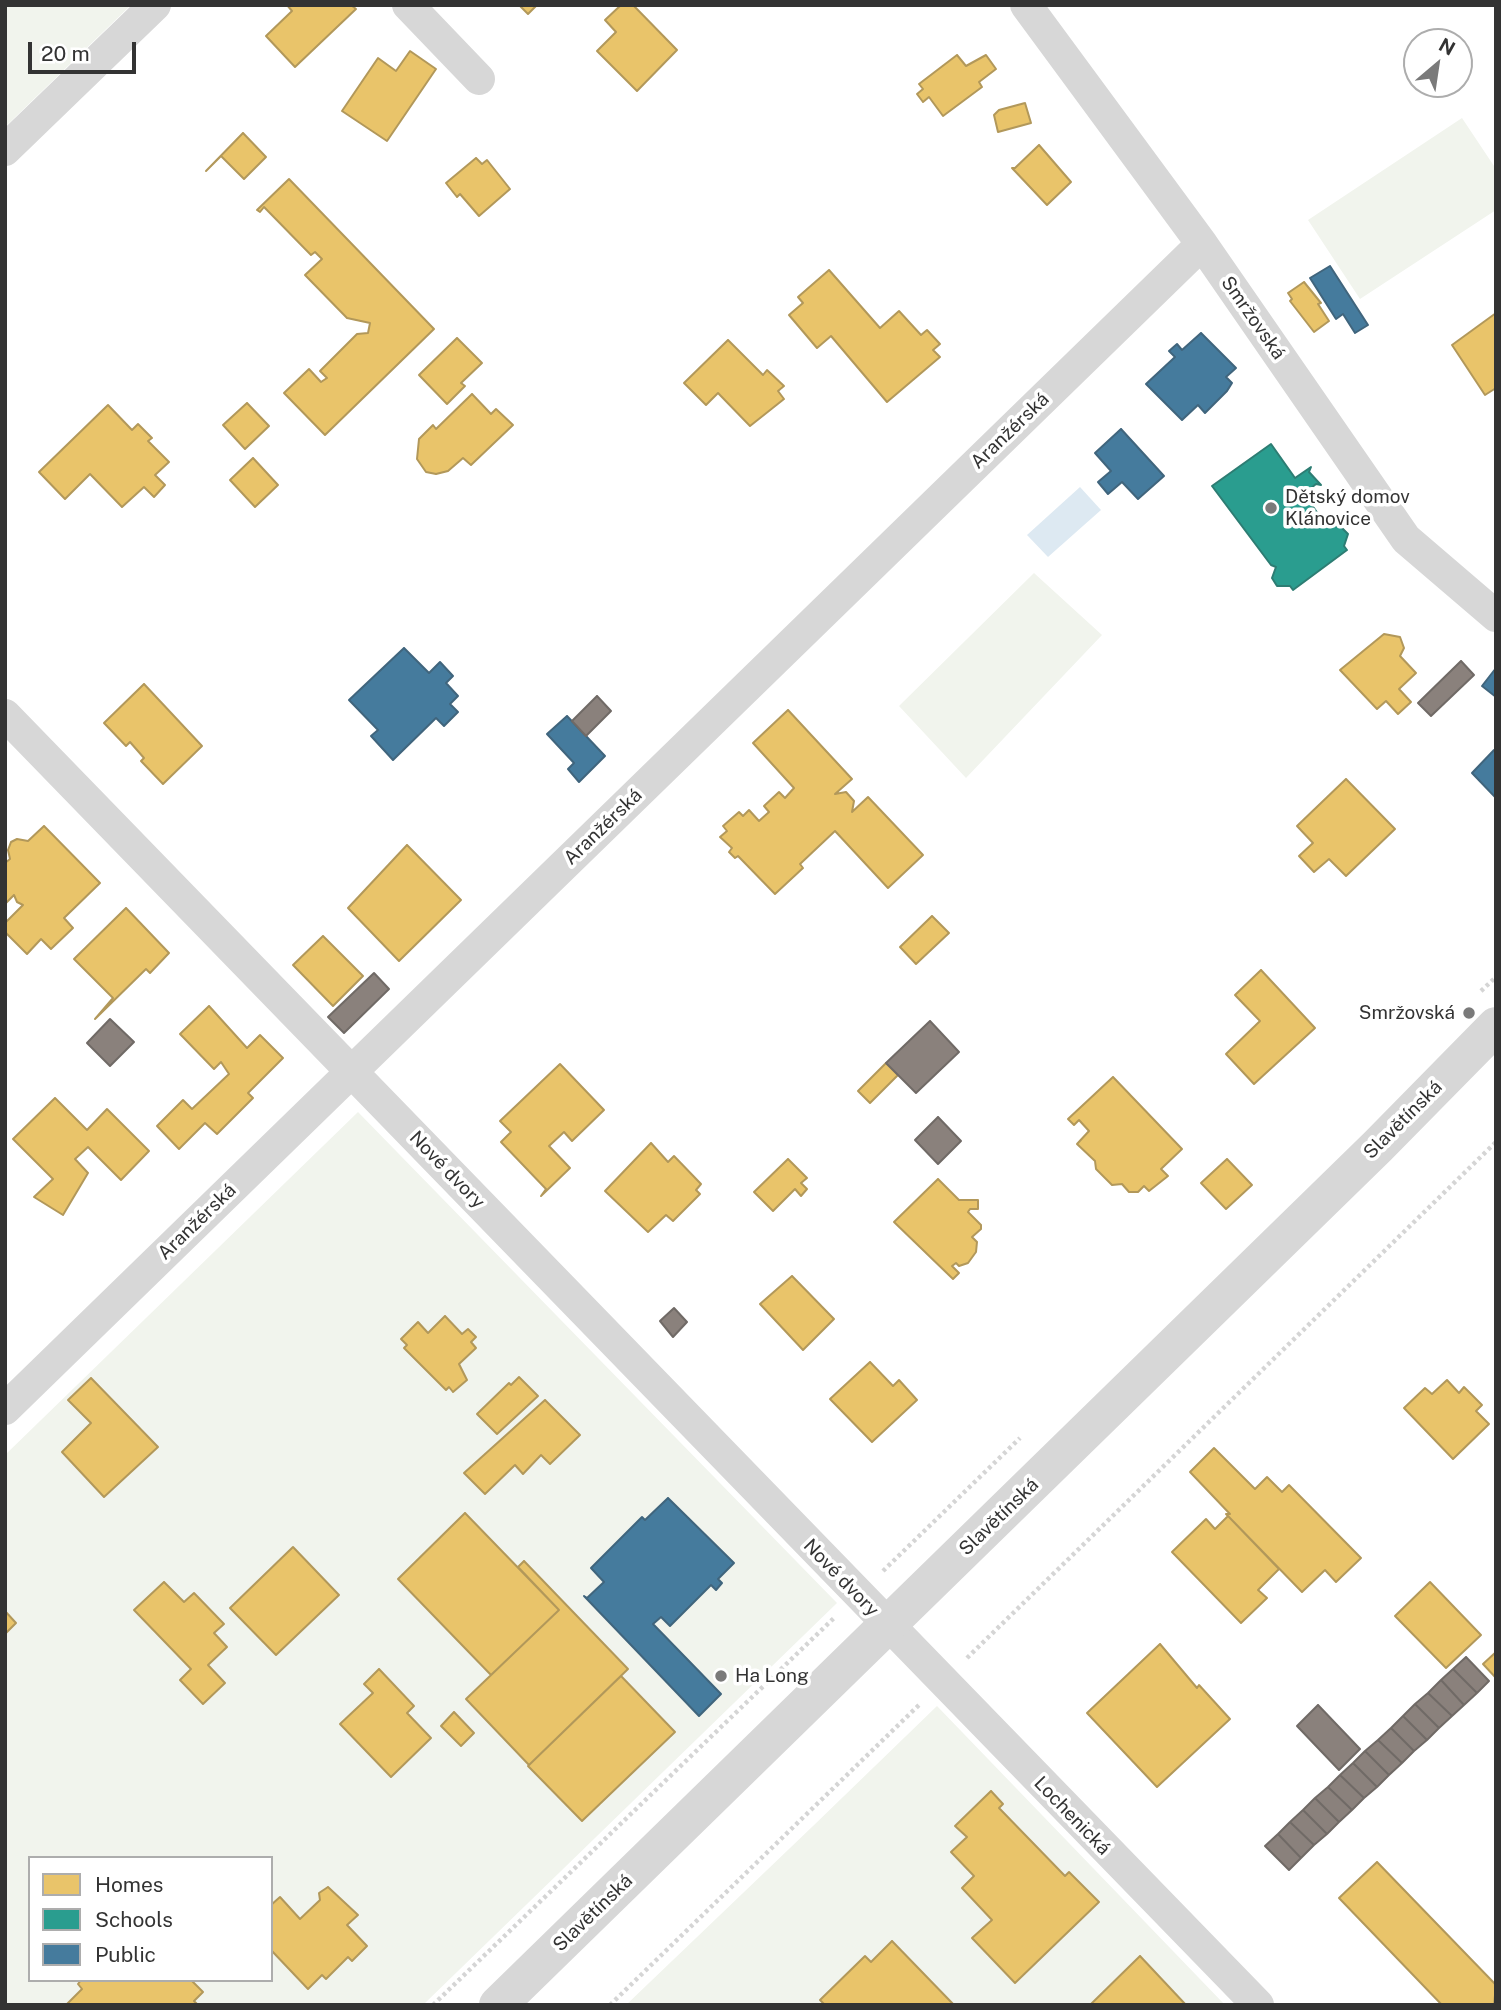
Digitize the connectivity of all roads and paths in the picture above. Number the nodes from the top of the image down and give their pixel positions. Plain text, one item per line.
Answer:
1 (155, 5) edge
2 (408, 5) edge
3 (1026, 5) edge
4 (479, 79) dead end
5 (5, 150) edge
6 (1202, 244) junction
7 (1496, 616) edge
8 (10, 728) edge
9 (1496, 977) edge
10 (1486, 1011) edge
11 (352, 1072) junction
12 (1496, 1142) edge
13 (5, 1409) edge
14 (1028, 1430) dead end
15 (857, 1595) junction
16 (887, 1627) junction
17 (942, 1683) junction
18 (433, 2005) edge
19 (498, 2005) edge
20 (610, 2005) edge
21 (1258, 2005) edge

1 - 5 street
2 - 4 street
3 - 6 street, Smržovská
6 - 7 street, Smržovská
6 - 11 street, Aranžérská
8 - 11 street, Nové dvory
9 - 10 path
10 - 16 street, Slavětínská
11 - 13 street, Aranžérská
11 - 15 street, Nové dvory
12 - 17 path
14 - 15 path
15 - 16 street, Nové dvory
15 - 18 path
16 - 17 street, Lochenická
16 - 19 street, Slavětínská
17 - 20 path
17 - 21 street, Lochenická

